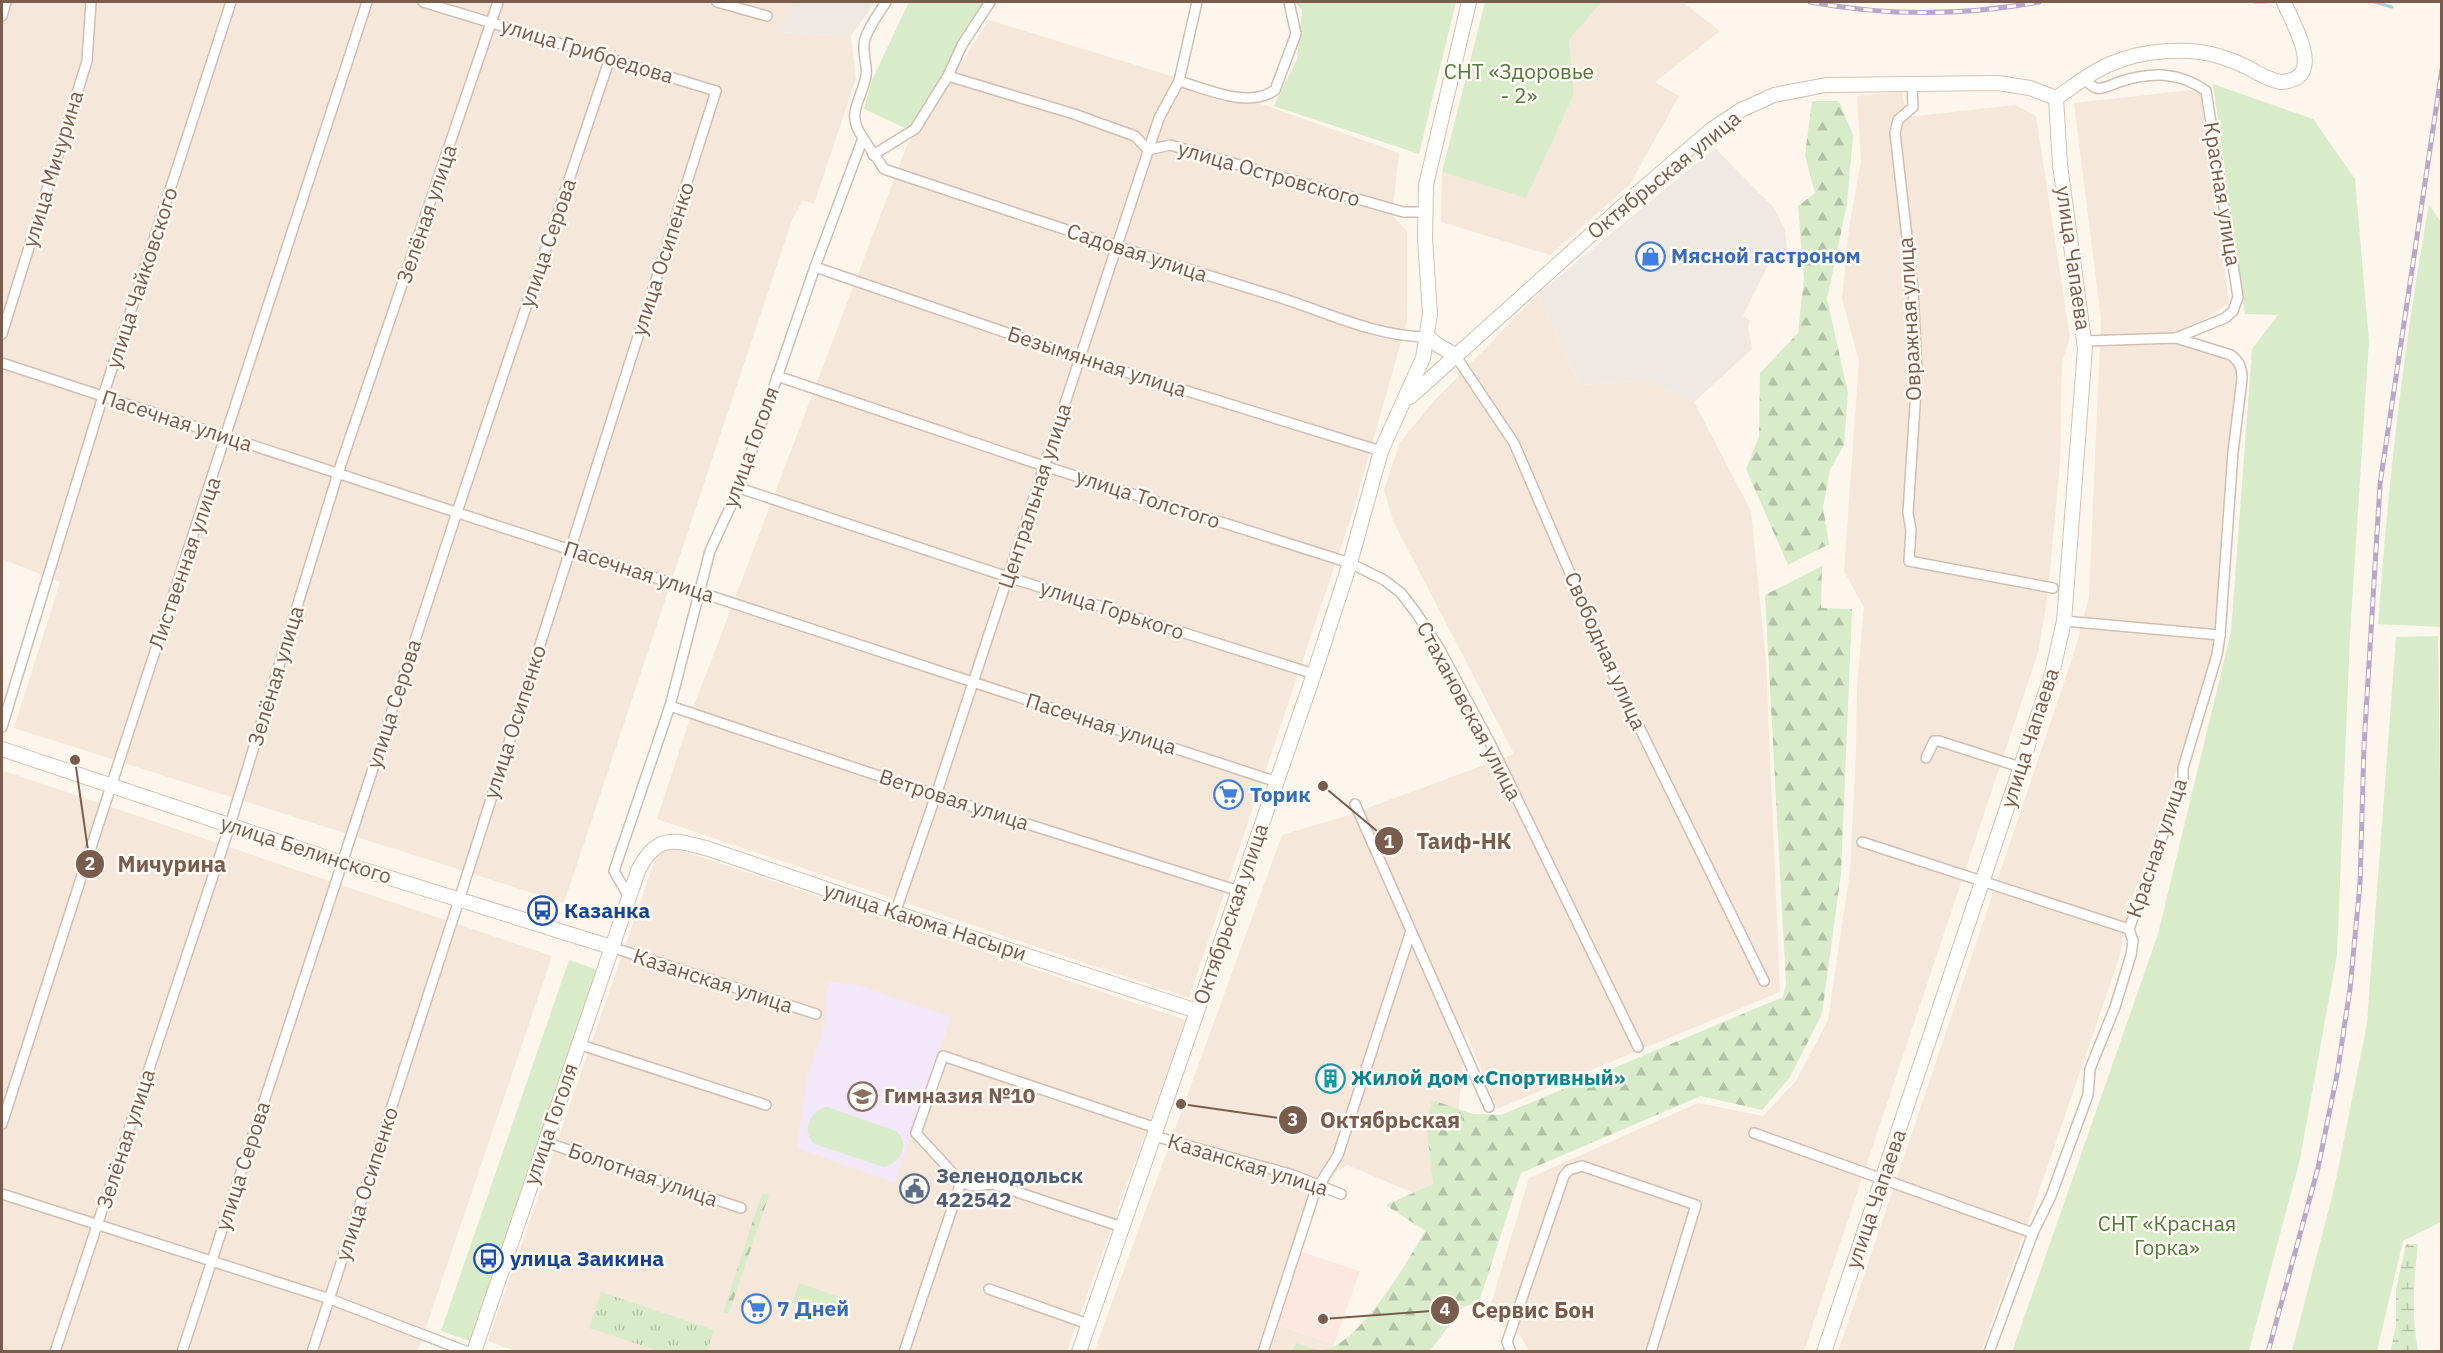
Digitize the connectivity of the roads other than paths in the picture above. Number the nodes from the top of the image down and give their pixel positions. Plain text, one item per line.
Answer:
1 (6, 2) edge
2 (91, 2) edge
3 (231, 2) edge
4 (367, 2) edge
5 (423, 2) edge
6 (498, 2) edge
7 (717, 2) edge
8 (886, 2) edge
9 (990, 2) edge
10 (1197, 2) edge
11 (1289, 2) edge
12 (1469, 2) edge
13 (2284, 2) edge
14 (746, 6) edge
15 (2, 16) edge
16 (767, 16) dead end
17 (492, 22) junction
18 (610, 58) junction
19 (948, 76) junction
20 (2084, 79) junction
21 (1179, 81) junction
22 (1912, 84) junction
23 (716, 91) joint
24 (2056, 98) junction
25 (863, 138) junction
26 (1148, 150) junction
27 (873, 155) junction
28 (1425, 212) junction
29 (1116, 247) junction
30 (815, 267) junction
31 (2, 334) edge
32 (1428, 337) junction
33 (2176, 338) junction
34 (2085, 341) junction
35 (1455, 355) junction
36 (1080, 358) junction
37 (2, 363) edge
38 (777, 376) junction
39 (103, 396) junction
40 (1401, 407) junction
41 (227, 437) junction
42 (1381, 451) junction
43 (1044, 466) junction
44 (338, 473) junction
45 (739, 488) junction
46 (457, 512) junction
47 (570, 550) junction
48 (1350, 563) junction
49 (1008, 577) junction
50 (2052, 588) dead end
51 (699, 592) junction
52 (2064, 621) junction
53 (2220, 635) junction
54 (1314, 675) junction
55 (974, 682) junction
56 (670, 706) junction
57 (2, 727) edge
58 (2, 749) edge
59 (1926, 758) dead end
60 (2020, 768) junction
61 (1277, 782) junction
62 (110, 786) junction
63 (936, 795) junction
64 (1355, 804) dead end
65 (230, 825) junction
66 (1862, 842) dead end
67 (653, 847) joint
68 (342, 863) junction
69 (1982, 883) junction
70 (1239, 891) junction
71 (629, 897) junction
72 (459, 900) junction
73 (895, 913) junction
74 (2129, 929) junction
75 (1411, 931) junction
76 (611, 947) junction
77 (1764, 981) dead end
78 (1197, 1011) junction
79 (816, 1014) dead end
80 (578, 1044) junction
81 (1638, 1047) dead end
82 (766, 1105) dead end
83 (1489, 1107) dead end
84 (2, 1124) edge
85 (1155, 1132) junction
86 (1754, 1133) dead end
87 (545, 1142) junction
88 (1882, 1180) junction
89 (961, 1182) junction
90 (1319, 1185) junction
91 (2, 1194) edge
92 (1341, 1194) dead end
93 (741, 1208) dead end
94 (97, 1225) junction
95 (1122, 1227) junction
96 (2033, 1233) junction
97 (212, 1263) junction
98 (989, 1289) dead end
99 (330, 1299) junction
100 (1088, 1324) junction
101 (1509, 1347) edge
102 (55, 1352) edge
103 (182, 1352) edge
104 (312, 1352) edge
105 (468, 1352) edge
106 (474, 1352) edge
107 (904, 1352) edge
108 (1079, 1352) edge
109 (1263, 1352) edge
110 (1651, 1352) edge
111 (1824, 1352) edge
112 (1989, 1352) edge

1 - 15 street
2 - 31 street, улица Мичурина
3 - 39 street, улица Чайковского
4 - 41 street, Лиственная улица
5 - 17 street, улица Грибоедова
6 - 17 street, Зелёная улица
7 - 14 street
8 - 25 street
9 - 19 street
10 - 21 street, Центральная улица
11 - 21 street
12 - 28 street, Октябрьская улица
13 - 20 street
14 - 16 street
17 - 18 street, улица Грибоедова
17 - 44 street, Зелёная улица
18 - 23 street, улица Грибоедова
18 - 46 street, улица Серова
19 - 26 street, улица Островского
19 - 27 street
20 - 24 street
20 - 33 street, Красная улица
21 - 26 street, Центральная улица
22 - 24 street, Октябрьская улица
22 - 35 street, Октябрьская улица
22 - 50 street, Овражная улица
23 - 47 street, улица Осипенко
24 - 34 street, улица Чапаева
25 - 27 street, Садовая улица
25 - 30 street, улица Гоголя
26 - 28 street, улица Островского
26 - 29 street, Центральная улица
27 - 29 street, Садовая улица
28 - 32 street, Октябрьская улица
29 - 32 street, Садовая улица
29 - 36 street, Центральная улица
30 - 36 street, Безымянная улица
30 - 38 street, улица Гоголя
32 - 35 street, Свободная улица
32 - 40 street, Октябрьская улица
33 - 34 street
33 - 53 street, Красная улица
34 - 52 street, улица Чапаева
35 - 40 street, Октябрьская улица
35 - 77 street, Свободная улица
36 - 42 street, Безымянная улица
36 - 43 street, Центральная улица
37 - 39 street, Пасечная улица
38 - 43 street, улица Толстого
38 - 45 street, улица Гоголя
39 - 41 street, Пасечная улица
39 - 57 street, улица Чайковского
40 - 42 street, Октябрьская улица
41 - 44 street, Пасечная улица
41 - 62 street, Лиственная улица
42 - 48 street, Октябрьская улица
43 - 48 street, улица Толстого
43 - 49 street, Центральная улица
44 - 46 street, Пасечная улица
44 - 65 street, Зелёная улица
45 - 49 street, улица Горького
45 - 51 street, улица Гоголя
46 - 47 street, Пасечная улица
46 - 68 street, улица Серова
47 - 51 street, Пасечная улица
47 - 72 street, улица Осипенко
48 - 54 street, Октябрьская улица
48 - 81 street, Стахановская улица
49 - 54 street, улица Горького
49 - 55 street, Центральная улица
51 - 55 street, Пасечная улица
51 - 56 street, улица Гоголя
52 - 53 street
52 - 60 street, улица Чапаева
53 - 74 street, Красная улица
54 - 61 street, Октябрьская улица
55 - 61 street, Пасечная улица
55 - 63 street, Центральная улица
56 - 63 street, Ветровая улица
56 - 71 street, улица Гоголя
58 - 62 street, улица Белинского
59 - 60 street
60 - 69 street, улица Чапаева
61 - 70 street, Октябрьская улица
62 - 65 street, улица Белинского
62 - 84 street, Лиственная улица
63 - 70 street, Ветровая улица
63 - 73 street, Центральная улица
64 - 75 street
65 - 68 street, улица Белинского
65 - 94 street, Зелёная улица
66 - 69 street
67 - 71 street, улица Гоголя
67 - 73 street, улица Каюма Насыри
68 - 72 street, улица Белинского
68 - 97 street, улица Серова
69 - 74 street
69 - 88 street, улица Чапаева
70 - 78 street, Октябрьская улица
71 - 76 street, улица Гоголя
72 - 76 street, улица Белинского
72 - 99 street, улица Осипенко
73 - 78 street, улица Каюма Насыри
74 - 96 street, Красная улица
75 - 83 street
75 - 90 street
76 - 79 street, Казанская улица
76 - 80 street, улица Гоголя
78 - 85 street, Октябрьская улица
80 - 82 street
80 - 87 street, улица Гоголя
85 - 89 street, Казанская улица
85 - 90 street, Казанская улица
85 - 95 street, Октябрьская улица
86 - 88 street
87 - 93 street, Болотная улица
87 - 106 street, улица Гоголя
88 - 96 street
88 - 111 street, улица Чапаева
89 - 95 street
89 - 107 street
90 - 92 street, Казанская улица
90 - 109 street
91 - 94 street
94 - 97 street
94 - 102 street, Зелёная улица
95 - 100 street, Октябрьская улица
96 - 112 street, Красная улица
97 - 99 street
97 - 103 street, улица Серова
98 - 100 street
99 - 104 street, улица Осипенко
99 - 105 street
100 - 108 street, Октябрьская улица
101 - 110 street

